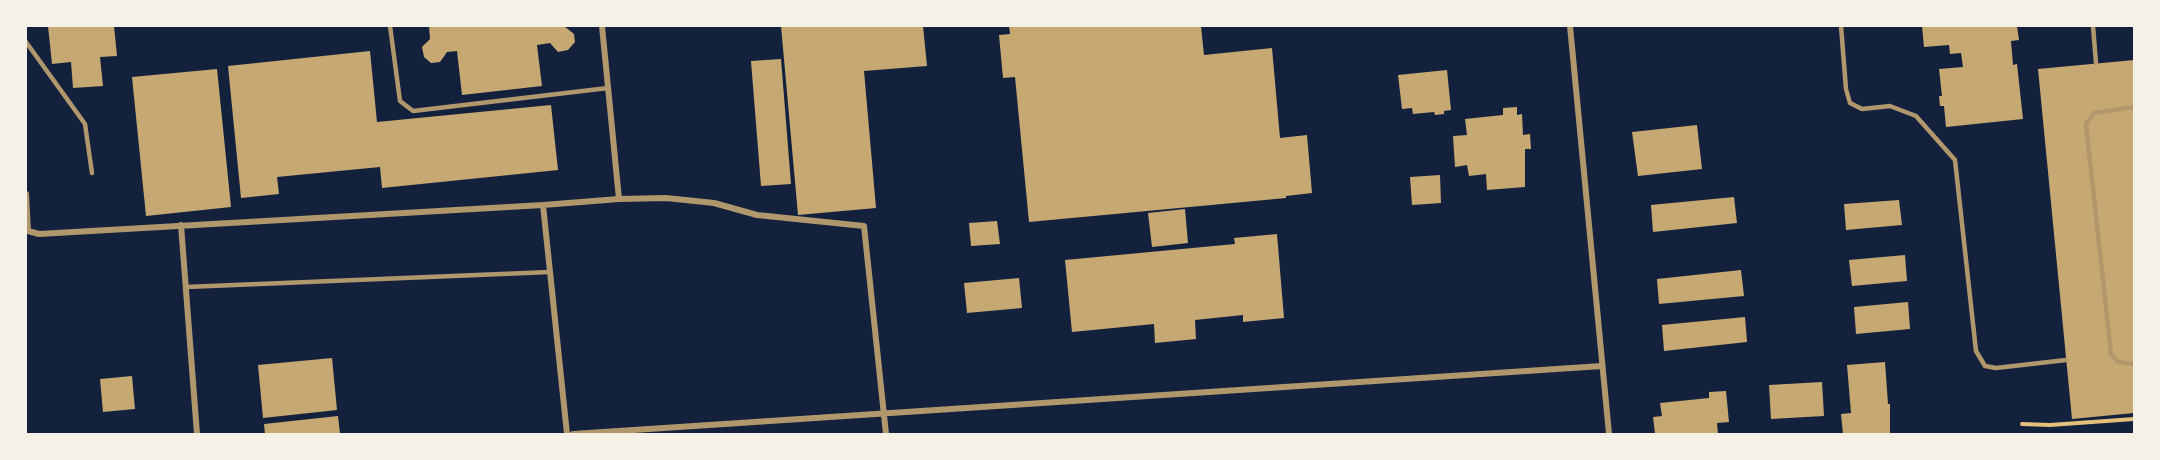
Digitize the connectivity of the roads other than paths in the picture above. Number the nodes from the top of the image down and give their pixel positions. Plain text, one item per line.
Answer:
1 (390, 26) edge
2 (602, 26) edge
3 (1570, 26) edge
4 (1841, 26) edge
5 (2093, 26) edge
6 (26, 42) edge
7 (2096, 63) dead end
8 (608, 88) junction
9 (2134, 107) edge
10 (92, 173) dead end
11 (26, 194) edge
12 (619, 199) junction
13 (543, 205) junction
14 (182, 225) junction
15 (27, 231) edge
16 (550, 272) junction
17 (186, 287) junction
18 (2066, 360) dead end
19 (2134, 364) edge
20 (1602, 366) junction
21 (884, 413) junction
22 (197, 435) edge
23 (567, 435) edge
24 (573, 435) edge
25 (886, 435) edge
26 (1609, 435) edge

1 - 8 lane
2 - 8 street
3 - 20 street
4 - 18 lane
5 - 7 lane
6 - 10 lane
8 - 12 street
9 - 19 lane
11 - 15 street
12 - 13 street
12 - 21 street
13 - 14 street
13 - 16 street
14 - 15 street
14 - 17 street
16 - 17 lane
16 - 23 street
17 - 22 street
20 - 21 street
20 - 26 street
21 - 24 street
21 - 25 street

